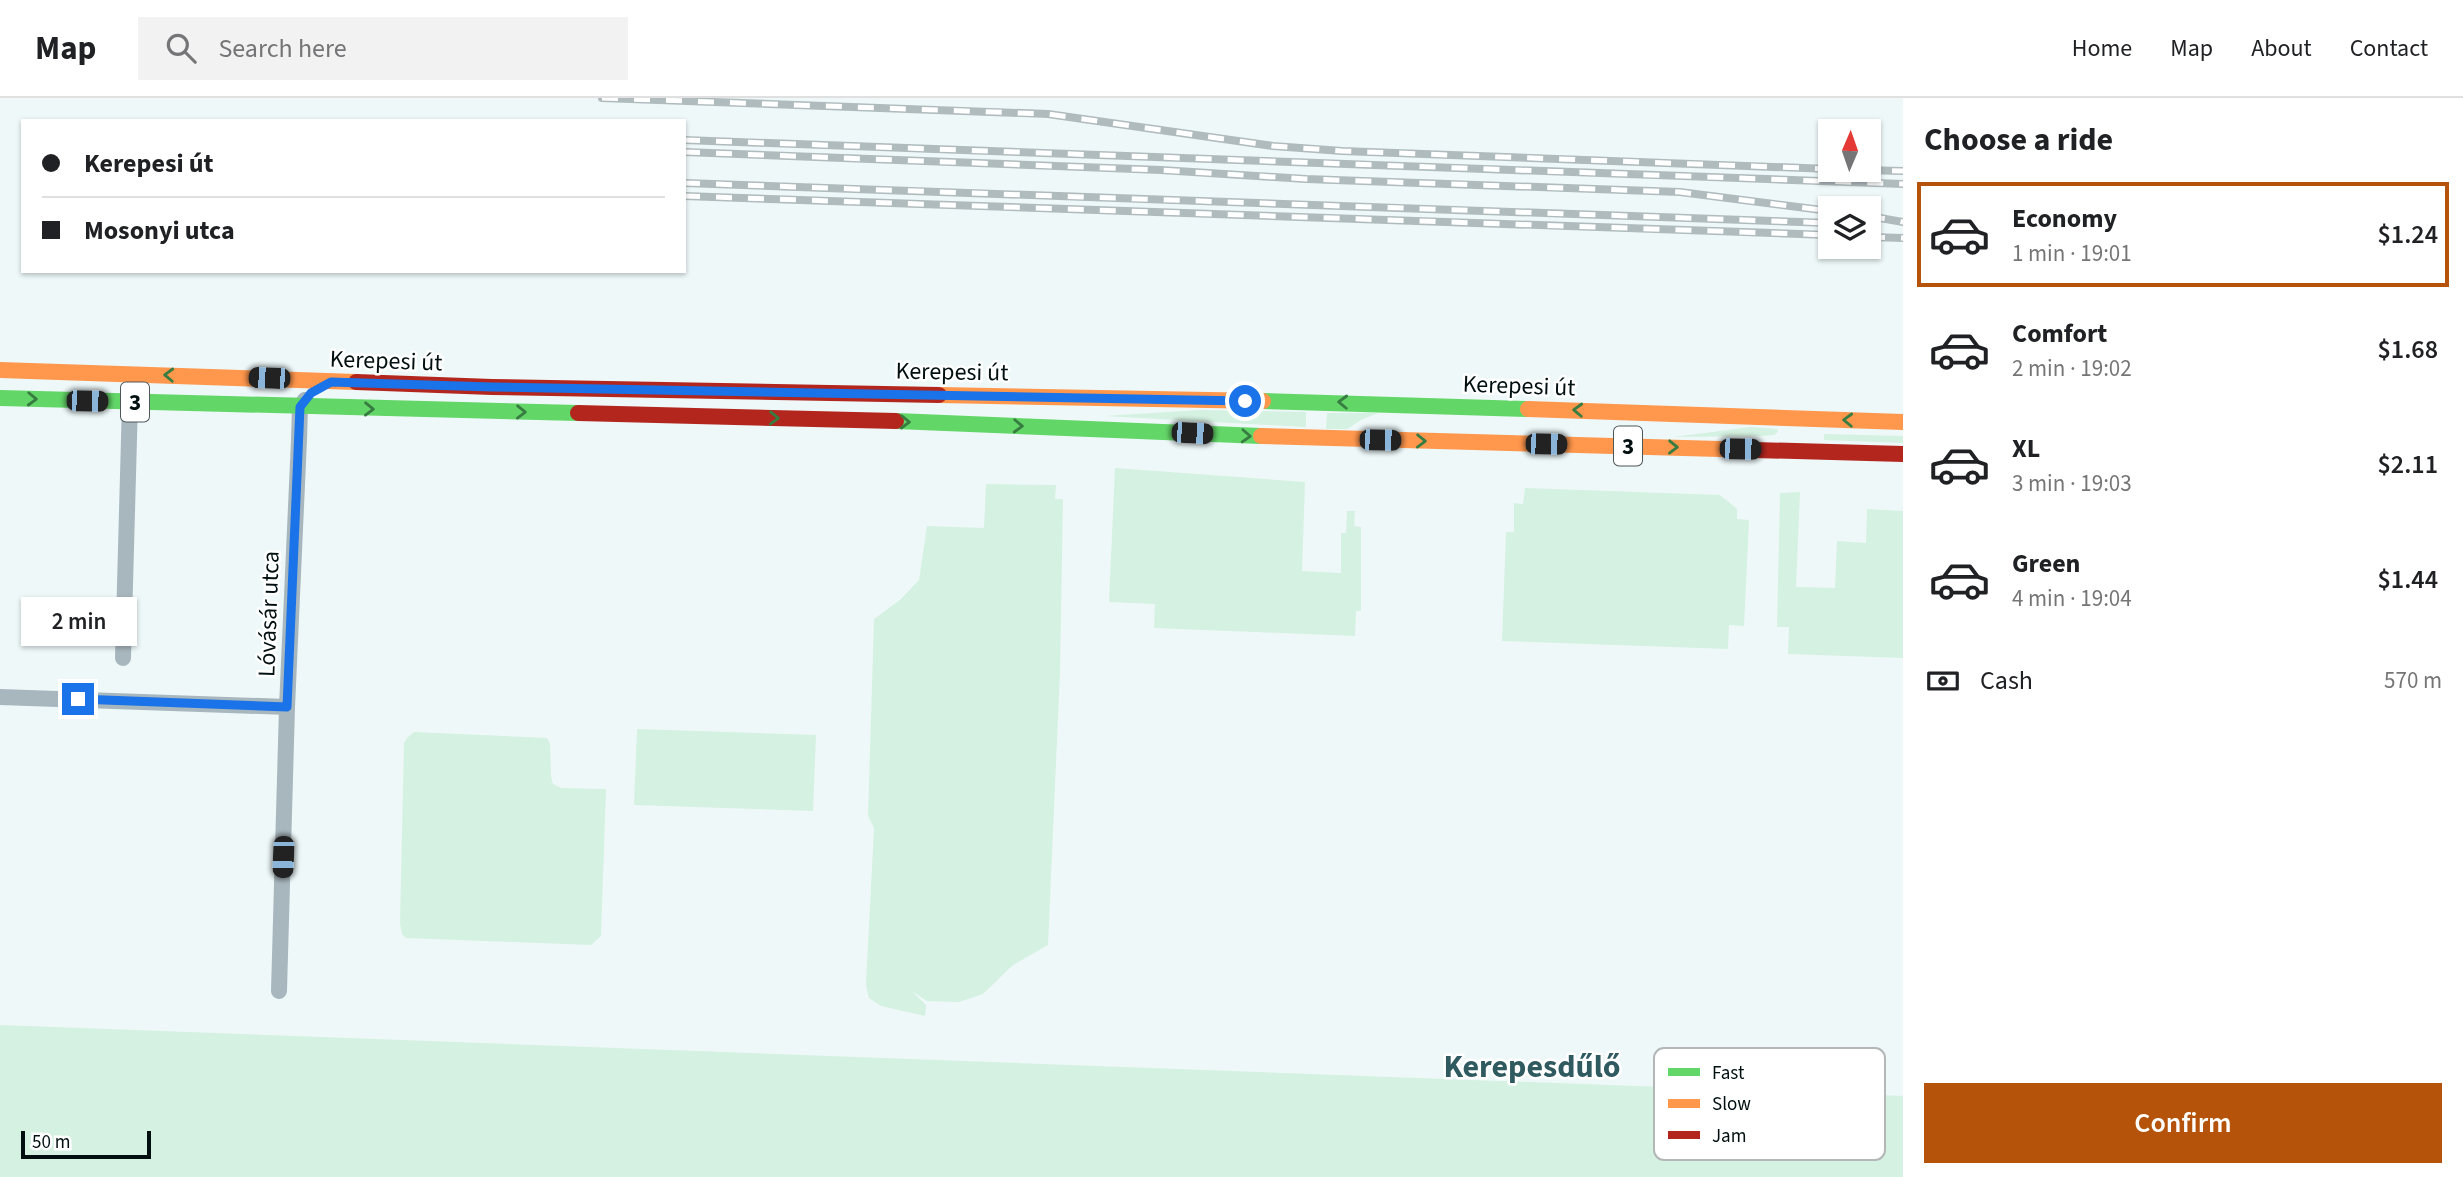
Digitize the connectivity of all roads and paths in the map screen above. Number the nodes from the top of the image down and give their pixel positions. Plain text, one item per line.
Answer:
1 (0, 370) edge
2 (331, 382) junction
3 (0, 398) edge
4 (131, 402) junction
5 (300, 407) junction
6 (1903, 422) edge
7 (1903, 454) edge
8 (123, 658) dead end
9 (0, 697) edge
10 (287, 707) junction
11 (279, 991) dead end

2 -> 1 main road, Kerepesi út / 3
2 - 5 street
6 -> 2 main road, Kerepesi út / 3
3 -> 4 main road, Kerepesi út / 3
4 - 5 main road, Kerepesi út / 3
4 - 8 street
5 -> 7 main road, Kerepesi út / 3
5 - 10 street, Lóvásár utca
9 - 10 street
10 - 11 street, Lóvásár utca

